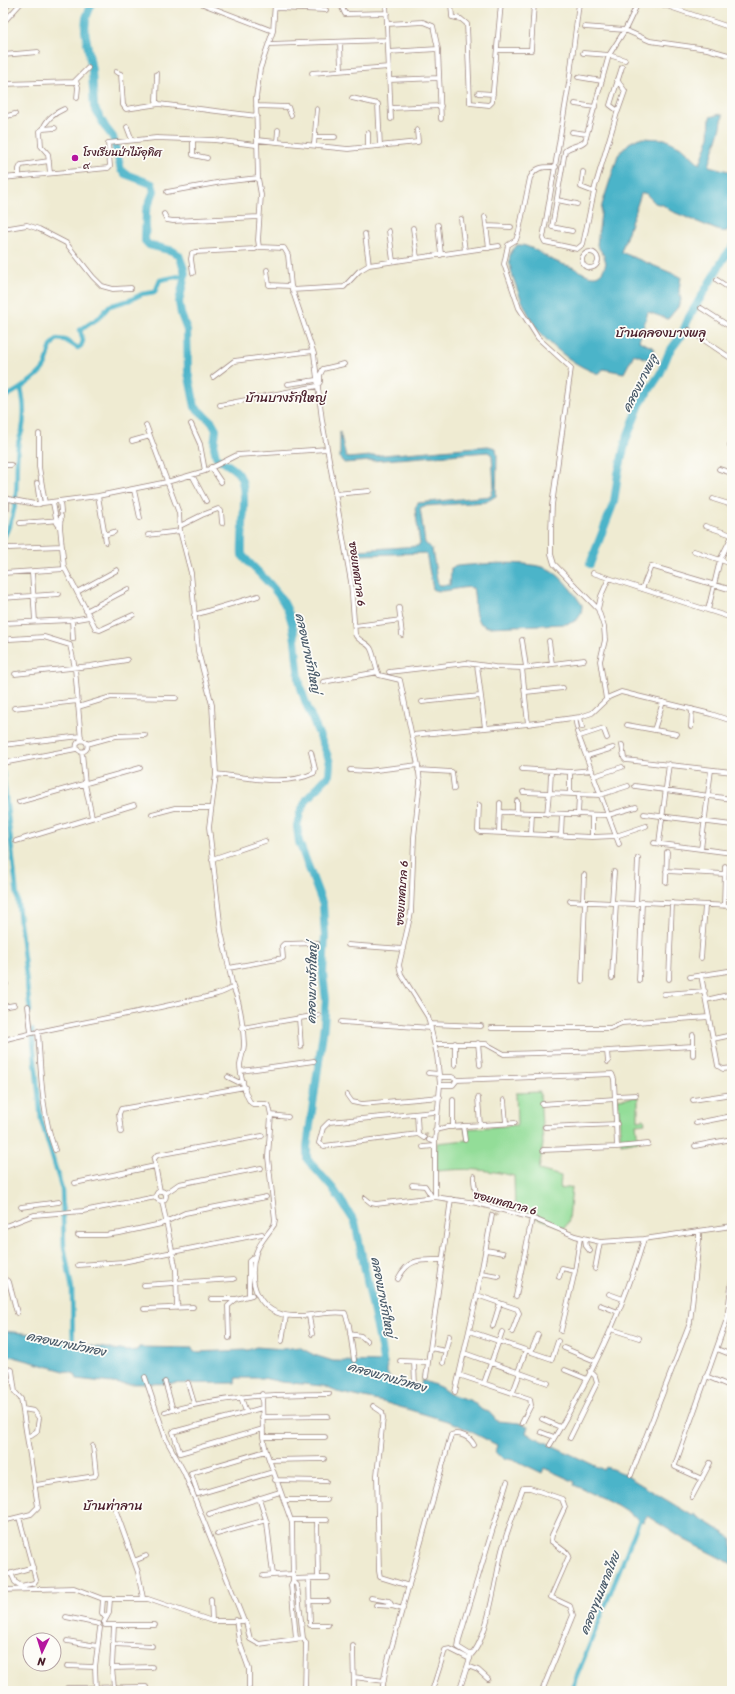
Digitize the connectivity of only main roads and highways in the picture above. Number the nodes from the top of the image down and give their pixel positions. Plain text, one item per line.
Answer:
1 (9, 3) edge
2 (3, 10) edge

1 - 2 main road

